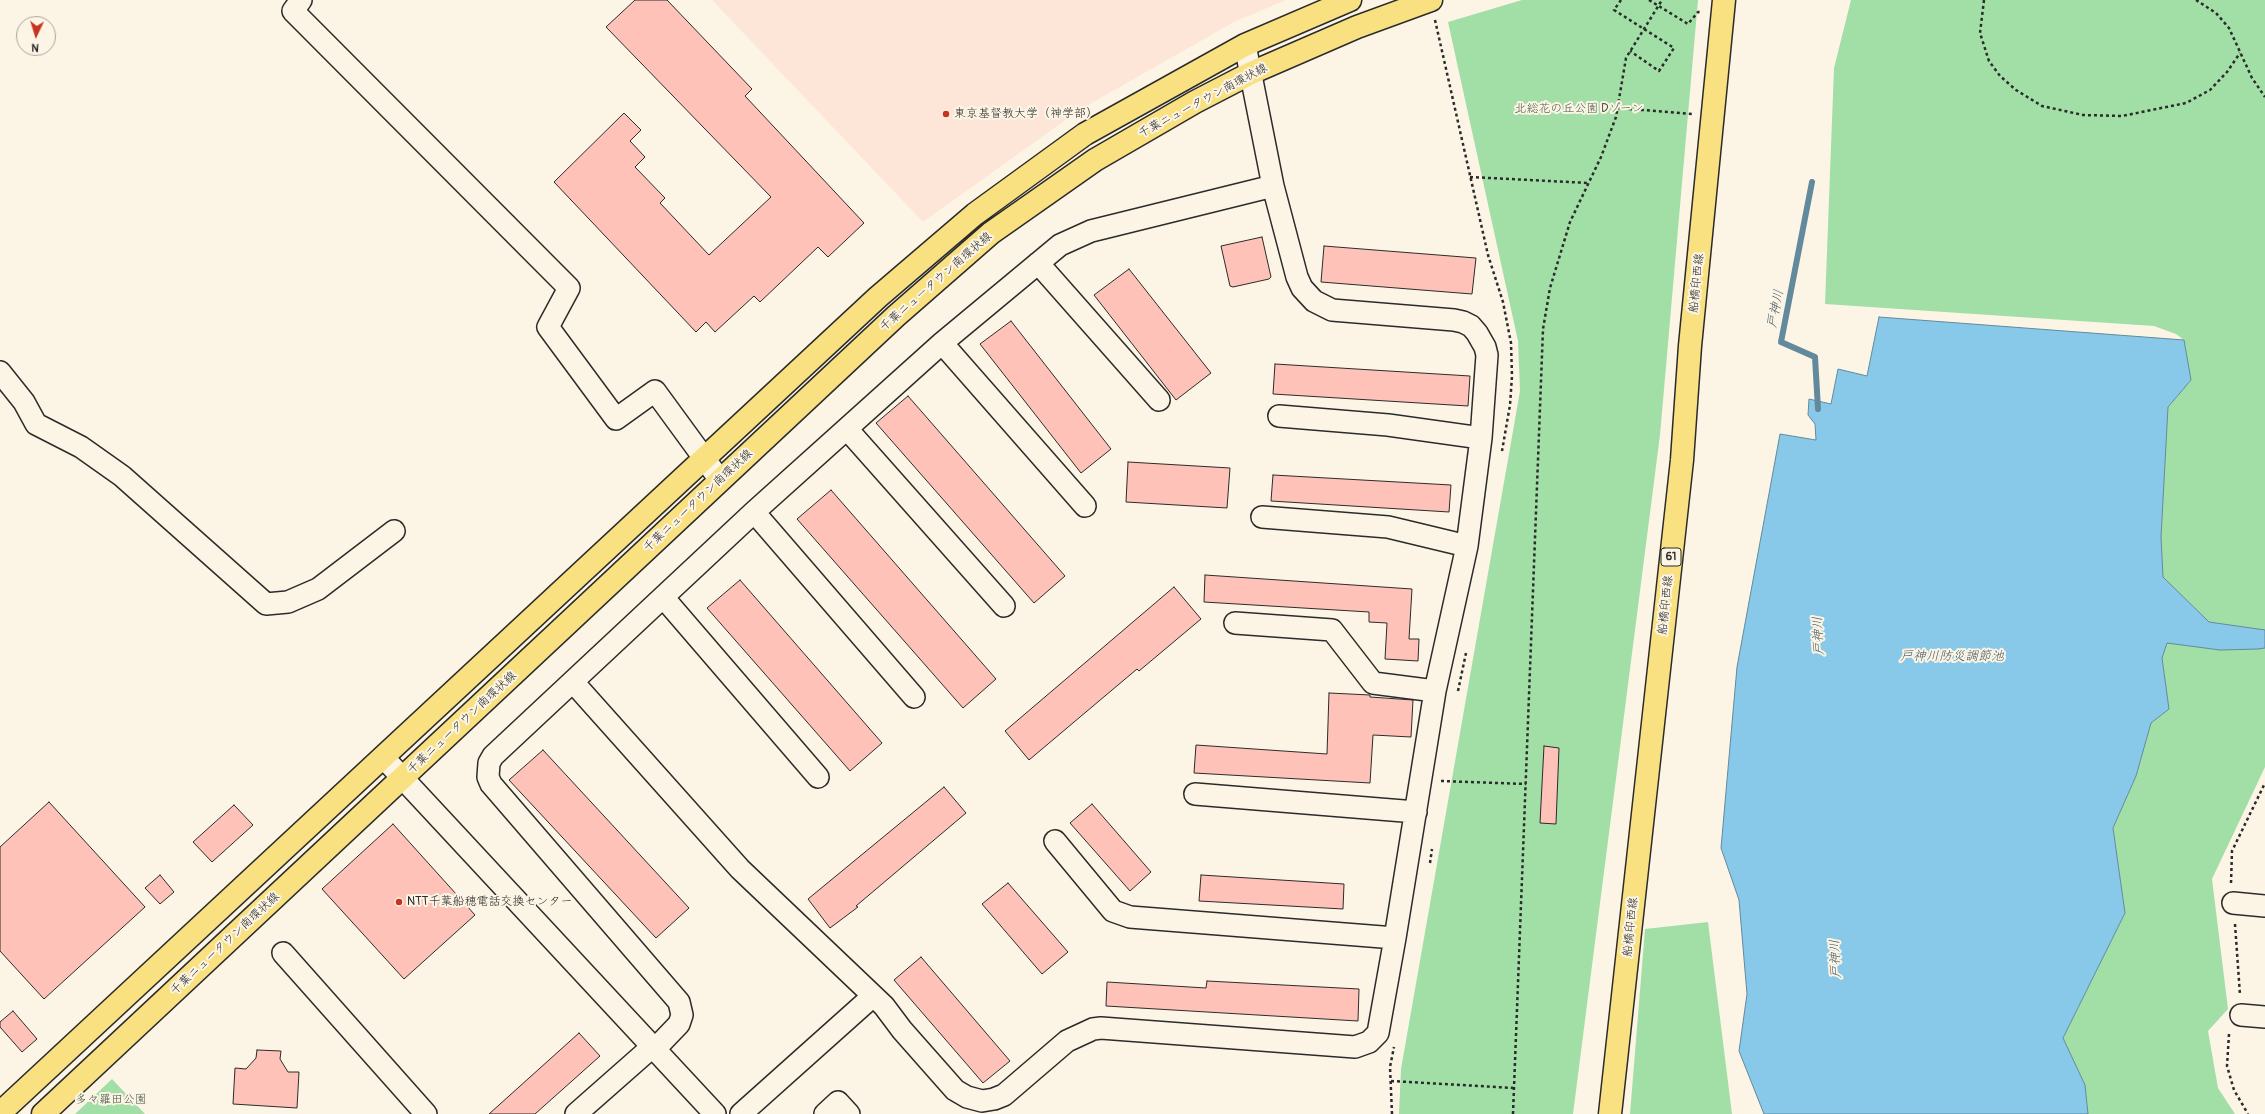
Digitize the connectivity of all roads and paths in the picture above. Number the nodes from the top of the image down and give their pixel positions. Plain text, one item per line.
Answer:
1 (301, 0) edge
2 (1350, 0) edge
3 (1431, 0) edge
4 (1621, 0) edge
5 (1650, 0) edge
6 (1662, 0) edge
7 (1724, 0) edge
8 (1984, 0) edge
9 (2196, 0) edge
10 (1658, 6) junction
11 (1702, 12) dead end
12 (1644, 28) junction
13 (1245, 45) junction
14 (1630, 51) junction
15 (2240, 53) junction
16 (1251, 73) junction
17 (2265, 97) edge
18 (1617, 108) junction
19 (1693, 114) dead end
20 (1470, 178) dead end
21 (1589, 183) junction
22 (1273, 186) junction
23 (1038, 263) junction
24 (942, 343) junction
25 (0, 372) edge
26 (1159, 400) dead end
27 (1279, 416) dead end
28 (847, 429) junction
29 (1481, 438) junction
30 (704, 459) junction
31 (720, 480) junction
32 (1084, 506) dead end
33 (754, 512) junction
34 (1262, 517) dead end
35 (394, 530) dead end
36 (1467, 546) junction
37 (663, 597) junction
38 (1004, 606) dead end
39 (1235, 623) dead end
40 (573, 682) junction
41 (1435, 691) junction
42 (914, 698) dead end
43 (383, 756) junction
44 (818, 777) dead end
45 (403, 778) junction
46 (1439, 781) dead end
47 (1526, 784) junction
48 (1195, 794) dead end
49 (1416, 812) junction
50 (1055, 840) dead end
51 (2233, 903) dead end
52 (2265, 906) edge
53 (1395, 938) junction
54 (282, 953) dead end
55 (873, 996) junction
56 (2241, 1015) dead end
57 (2265, 1017) edge
58 (2229, 1034) dead end
59 (653, 1048) junction
60 (1391, 1081) dead end
61 (1514, 1088) junction
62 (0, 1113) edge
63 (43, 1114) edge
64 (426, 1114) edge
65 (576, 1114) edge
66 (715, 1114) edge
67 (741, 1114) edge
68 (825, 1114) edge
69 (849, 1114) edge
70 (1513, 1114) edge
71 (1610, 1114) edge
72 (2248, 1114) edge

1 - 30 street
2 - 13 main road
3 - 16 main road, 千葉ニュータウン南環状線
4 - 12 path
5 - 10 path
6 - 10 path
7 - 71 main road, 船橋印西線 / 61
8 - 15 path
9 - 15 path
10 - 11 path
10 - 12 path
12 - 14 path
12 - 14 path
13 - 16 street
13 - 30 main road
14 - 18 path
15 - 17 path
16 - 22 street
16 - 31 main road, 千葉ニュータウン南環状線
18 - 19 path
18 - 21 path
20 - 21 path
21 - 47 path
22 - 23 street
22 - 29 street
23 - 24 street
23 - 26 street
24 - 28 street
24 - 32 street
25 - 35 street
27 - 29 street
28 - 33 street
28 - 38 street
29 - 36 street
30 - 31 street
30 - 43 main road
31 - 45 main road, 千葉ニュータウン南環状線
33 - 37 street
33 - 42 street
34 - 36 street
36 - 41 street
37 - 40 street
37 - 44 street
39 - 41 street
40 - 55 street
40 - 59 street
41 - 49 street
43 - 45 street
43 - 62 main road
45 - 59 street
45 - 63 main road, 千葉ニュータウン南環状線
46 - 47 path
47 - 61 path
48 - 49 street
49 - 53 street
50 - 53 street
51 - 52 street
53 - 55 street
54 - 64 street
55 - 67 street
56 - 57 street
58 - 72 path
59 - 65 street
59 - 66 street
60 - 61 path
61 - 70 path
68 - 69 street

